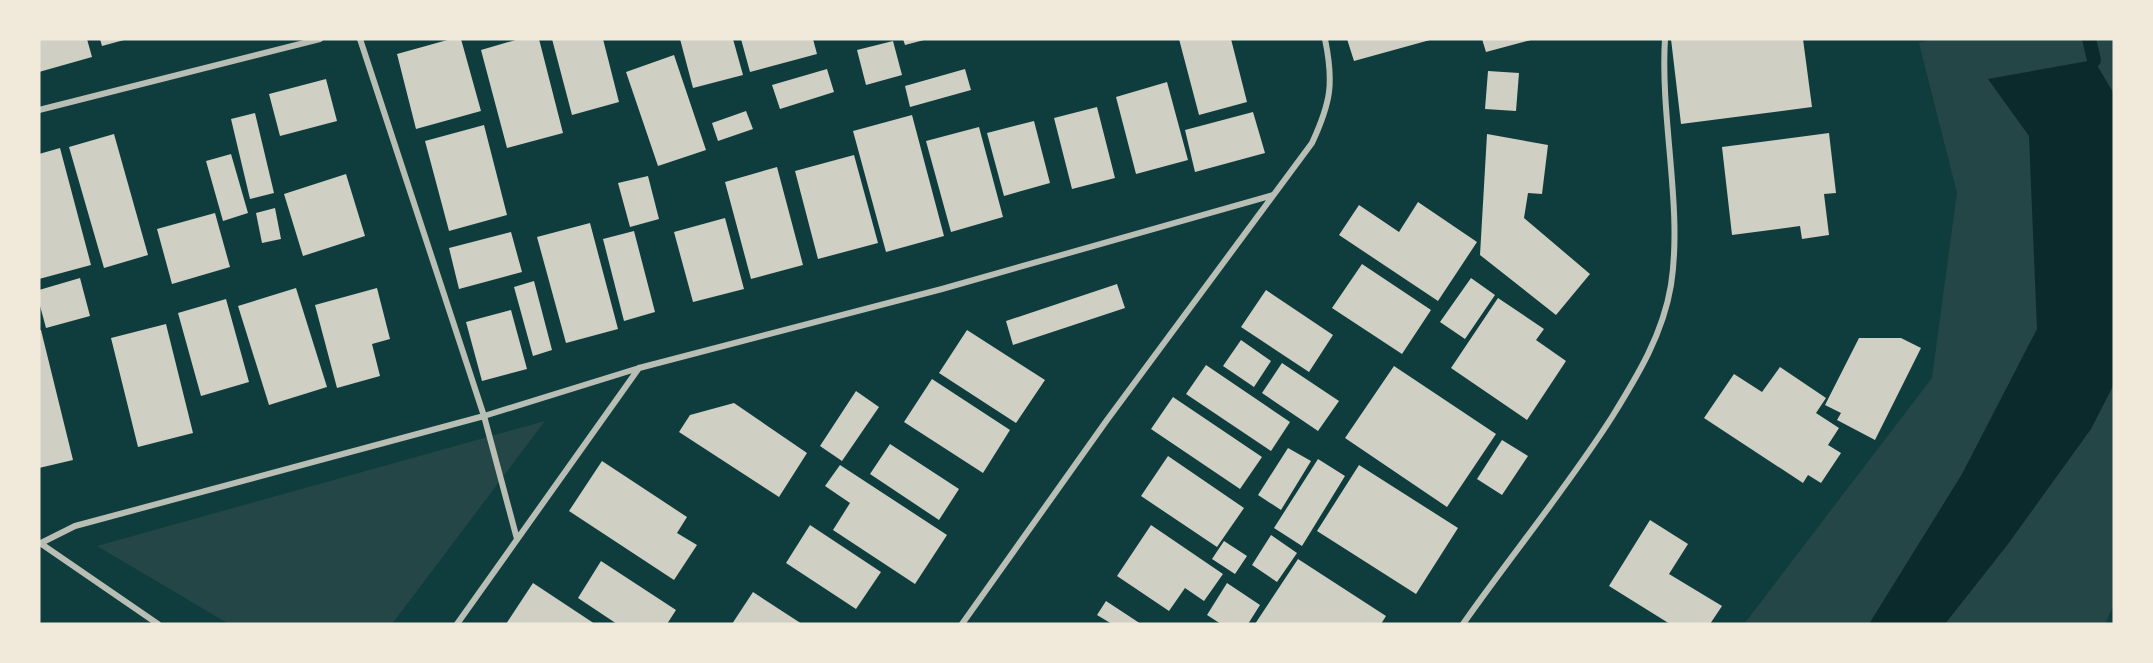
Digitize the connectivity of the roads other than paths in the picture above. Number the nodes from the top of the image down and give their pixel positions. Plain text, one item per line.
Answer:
1 (320, 39) edge
2 (360, 39) edge
3 (1325, 39) edge
4 (1665, 39) edge
5 (39, 110) edge
6 (1272, 195) junction
7 (639, 368) junction
8 (484, 416) junction
9 (517, 539) junction
10 (40, 543) edge
11 (158, 624) edge
12 (457, 624) edge
13 (962, 624) edge
14 (1463, 624) edge

1 - 5 street
2 - 8 street
3 - 6 street
4 - 14 street
6 - 7 street
6 - 13 street
7 - 8 street
7 - 9 street
8 - 9 street
8 - 10 street
9 - 12 street
10 - 11 street

